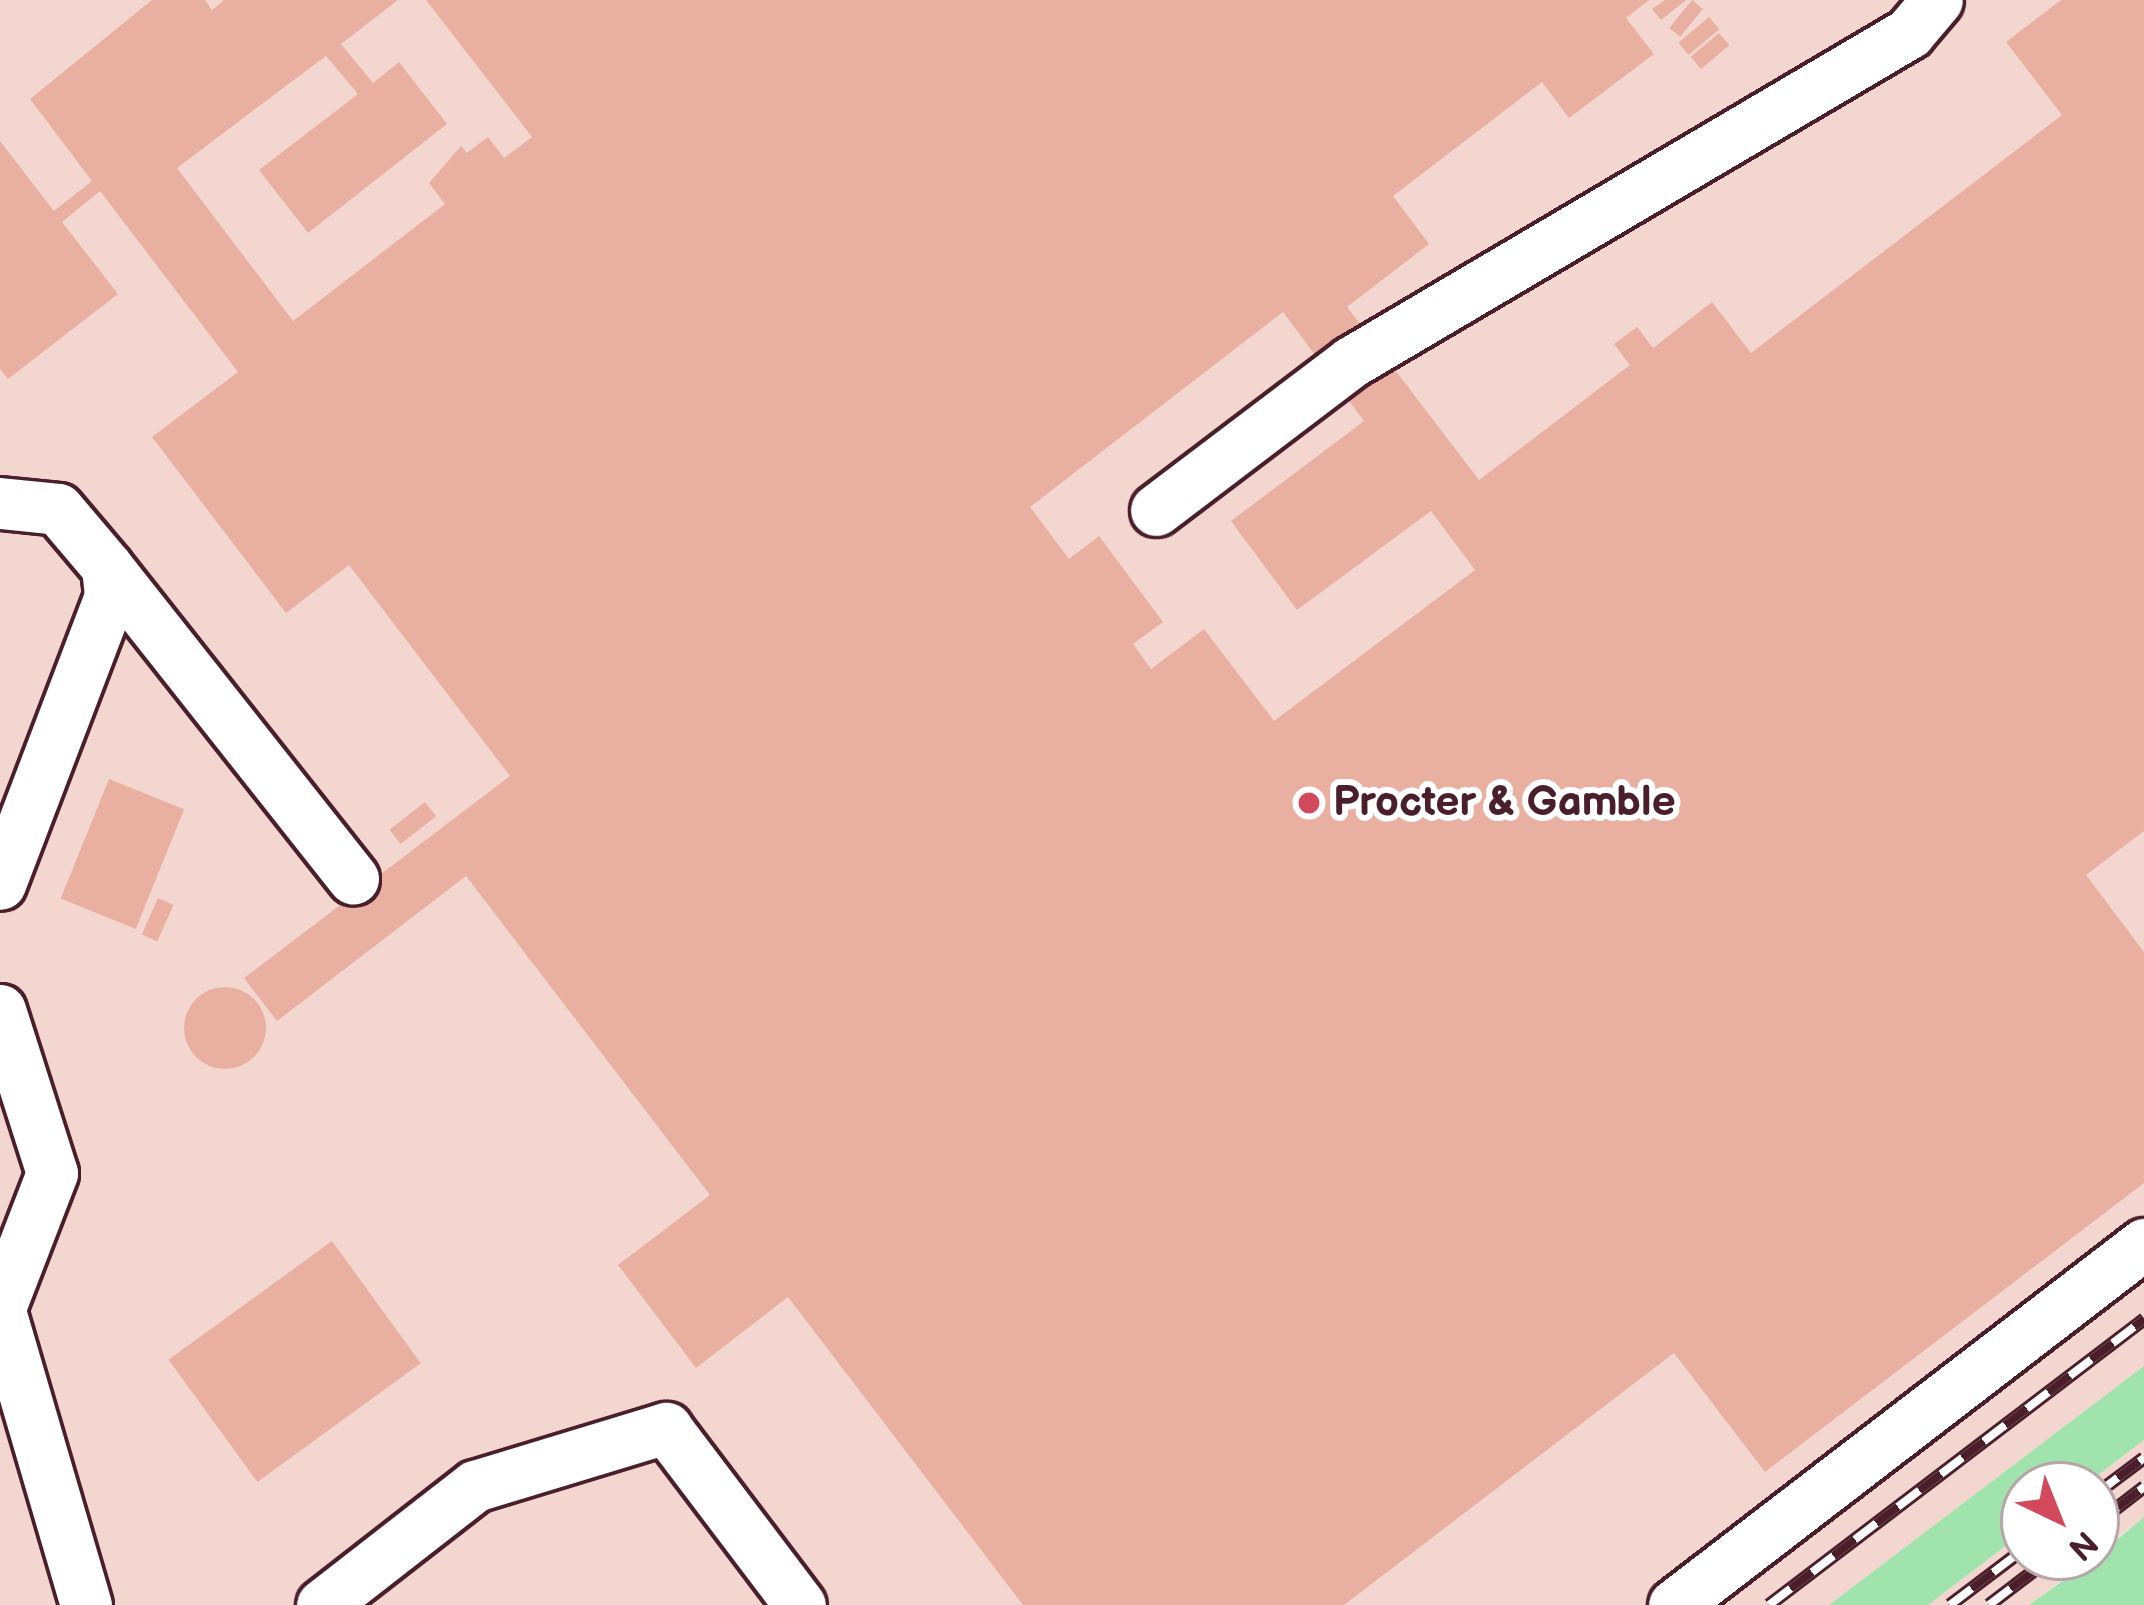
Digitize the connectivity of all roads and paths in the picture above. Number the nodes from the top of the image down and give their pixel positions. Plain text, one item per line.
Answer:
1 (1936, 0) edge
2 (0, 502) edge
3 (1156, 510) dead end
4 (107, 567) junction
5 (353, 878) dead end
6 (0, 884) edge
7 (0, 1010) edge
8 (2144, 1244) edge
9 (2144, 1286) edge
10 (0, 1310) edge
11 (86, 1605) edge
12 (322, 1605) edge
13 (800, 1605) edge
14 (1674, 1605) edge
15 (1730, 1605) edge

1 - 3 lane
2 - 4 lane
4 - 5 lane
4 - 6 lane
7 - 10 lane
8 - 14 lane
9 - 15 lane
10 - 11 lane
12 - 13 lane

